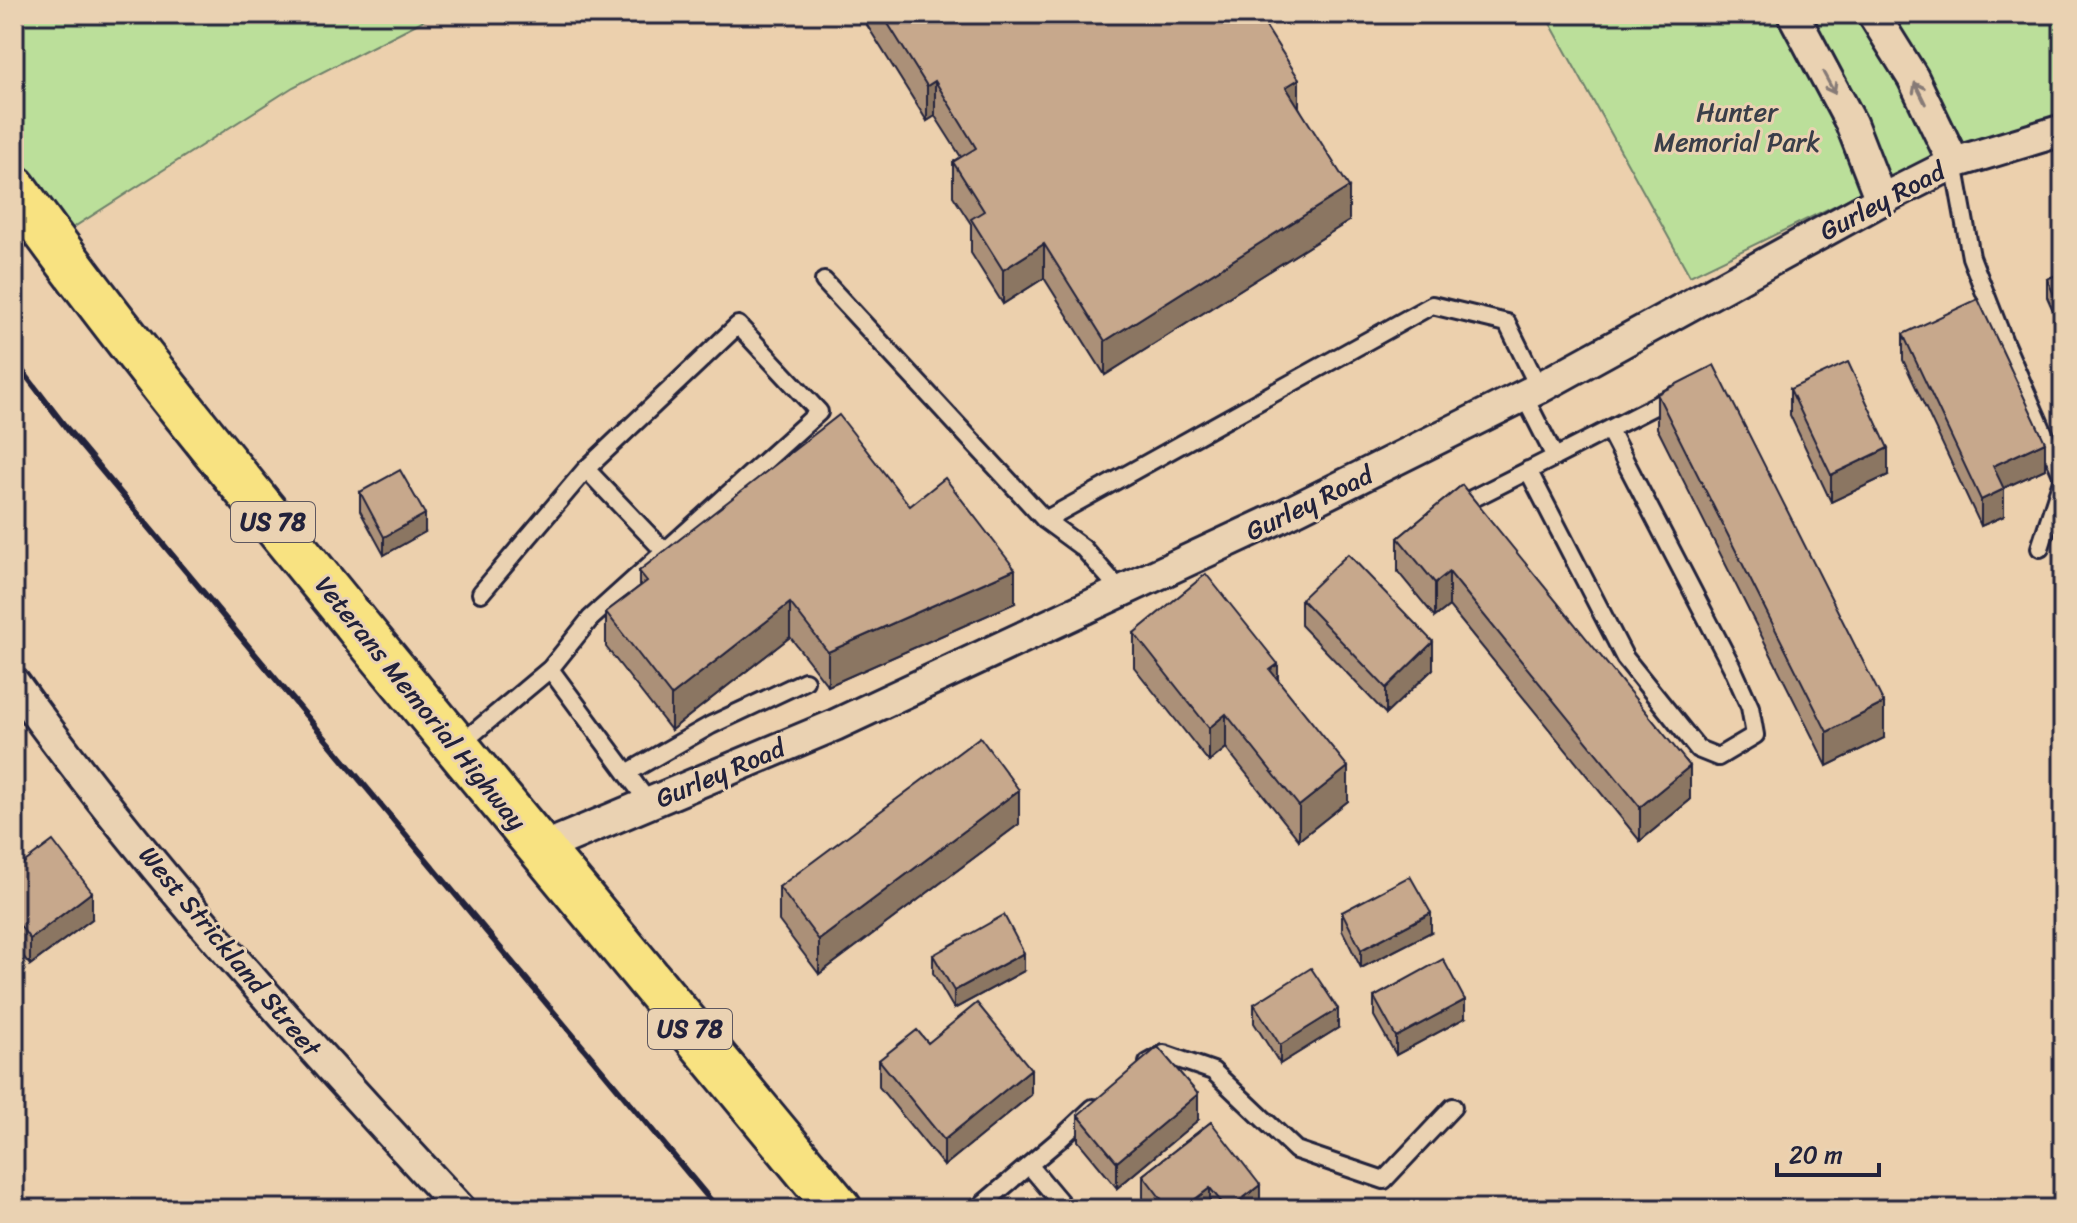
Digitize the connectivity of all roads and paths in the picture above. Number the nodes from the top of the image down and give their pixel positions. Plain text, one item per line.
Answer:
1 (1793, 14) edge
2 (1873, 14) edge
3 (2063, 130) edge
4 (1954, 163) junction
5 (14, 188) edge
6 (1881, 200) junction
7 (824, 281) dead end
8 (1685, 391) edge
9 (1531, 392) junction
10 (1609, 430) junction
11 (1555, 457) junction
12 (586, 469) junction
13 (1528, 470) junction
14 (1433, 518) edge
15 (1045, 520) junction
16 (2040, 548) dead end
17 (665, 552) junction
18 (1122, 592) junction
19 (481, 593) dead end
20 (550, 669) junction
21 (805, 681) dead end
22 (14, 683) edge
23 (457, 747) junction
24 (627, 773) junction
25 (649, 803) junction
26 (540, 849) junction
27 (1129, 1073) edge
28 (1107, 1094) edge
29 (1453, 1107) dead end
30 (1029, 1165) junction
31 (460, 1209) edge
32 (839, 1209) edge
33 (977, 1209) edge
34 (1066, 1209) edge

1 -> 6 street
4 -> 2 street
3 - 4 street, Gurley Road
4 - 6 street, Gurley Road
4 - 16 lane
5 - 23 main road, Veterans Memorial Highway / US 78
6 - 9 street, Gurley Road
7 - 15 lane
8 - 10 lane
9 - 11 lane
9 - 15 lane
9 - 18 street, Gurley Road
10 - 11 lane
10 - 13 lane
11 - 13 lane
12 - 17 lane
12 - 17 lane
12 - 19 lane
13 - 14 lane
15 - 18 lane
17 - 20 lane
18 - 25 street, Gurley Road
20 - 23 lane
20 - 24 lane
21 - 24 lane
22 - 31 street, West Strickland Street
23 - 26 main road, Veterans Memorial Highway / US 78
24 - 25 lane
25 - 26 street, Gurley Road
26 - 32 main road, Veterans Memorial Highway / US 78
27 - 29 lane
28 - 30 lane
30 - 33 lane
30 - 34 lane

